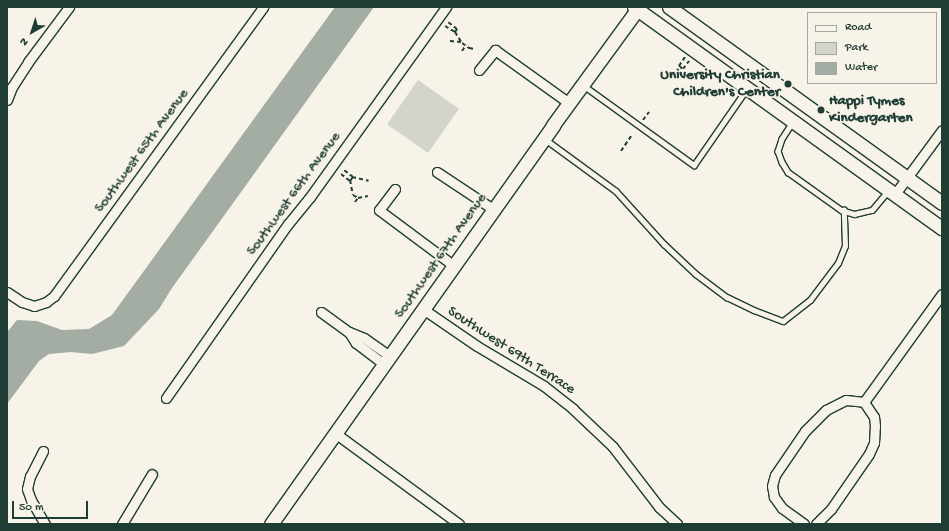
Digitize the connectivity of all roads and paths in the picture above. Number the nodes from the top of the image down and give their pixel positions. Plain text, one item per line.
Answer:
1 (69, 7) edge
2 (262, 7) edge
3 (446, 7) edge
4 (669, 7) edge
5 (637, 8) edge
6 (448, 22) dead end
7 (446, 26) dead end
8 (455, 32) junction
9 (450, 41) dead end
10 (462, 43) junction
11 (466, 45) junction
12 (475, 49) dead end
13 (462, 51) dead end
14 (685, 58) dead end
15 (689, 61) dead end
16 (681, 68) junction
17 (479, 70) dead end
18 (676, 75) dead end
19 (582, 85) junction
20 (747, 88) junction
21 (7, 100) edge
22 (569, 103) junction
23 (649, 112) dead end
24 (642, 121) dead end
25 (794, 121) junction
26 (942, 130) edge
27 (631, 136) dead end
28 (544, 138) junction
29 (621, 150) dead end
30 (344, 170) dead end
31 (437, 172) dead end
32 (341, 174) dead end
33 (907, 178) junction
34 (351, 179) junction
35 (369, 181) dead end
36 (394, 189) dead end
37 (892, 192) junction
38 (368, 196) dead end
39 (358, 198) junction
40 (355, 202) dead end
41 (942, 203) edge
42 (493, 209) junction
43 (844, 210) junction
44 (942, 228) edge
45 (454, 266) junction
46 (7, 292) edge
47 (942, 294) edge
48 (423, 309) junction
49 (321, 312) dead end
50 (387, 360) junction
51 (166, 398) dead end
52 (864, 402) junction
53 (335, 433) junction
54 (44, 451) dead end
55 (152, 474) dead end
56 (668, 516) junction
57 (43, 523) edge
58 (122, 524) edge
59 (271, 524) edge
60 (459, 524) edge
61 (662, 524) edge
62 (677, 524) edge
63 (804, 524) edge
64 (816, 524) edge

1 - 21 street
2 - 46 street, Southwest 65th Avenue
3 - 51 street, Southwest 66th Avenue
4 - 33 main road
5 - 19 main road, Southwest 67th Avenue
5 - 20 main road
6 - 8 path
7 - 8 path
8 - 10 path
9 - 10 path
10 - 11 path
11 - 12 path
11 - 13 path
14 - 16 path
15 - 16 path
16 - 18 path
17 - 22 street
19 - 20 lane
19 - 22 main road, Southwest 67th Avenue
20 - 25 main road
22 - 28 main road, Southwest 67th Avenue
23 - 24 path
25 - 37 main road
25 - 43 lane
26 - 33 street
27 - 29 path
28 - 42 main road, Southwest 67th Avenue
28 - 43 lane
30 - 34 path
31 - 42 street
32 - 34 path
33 - 37 street
33 - 41 main road
34 - 35 path
34 - 39 path
36 - 45 street
37 - 43 lane
37 - 44 main road
38 - 39 path
39 - 40 path
42 - 45 main road, Southwest 67th Avenue
45 - 48 main road, Southwest 67th Avenue
47 - 52 street
48 - 50 main road, Southwest 67th Avenue
48 - 56 street, Southwest 69th Terrace
49 - 50 street
50 - 53 main road, Southwest 67th Avenue
52 - 63 street
52 - 64 street
53 - 59 main road, Southwest 67th Avenue
53 - 60 street
54 - 57 street
55 - 58 street
56 - 61 street
56 - 62 street, Southwest 69th Terrace

